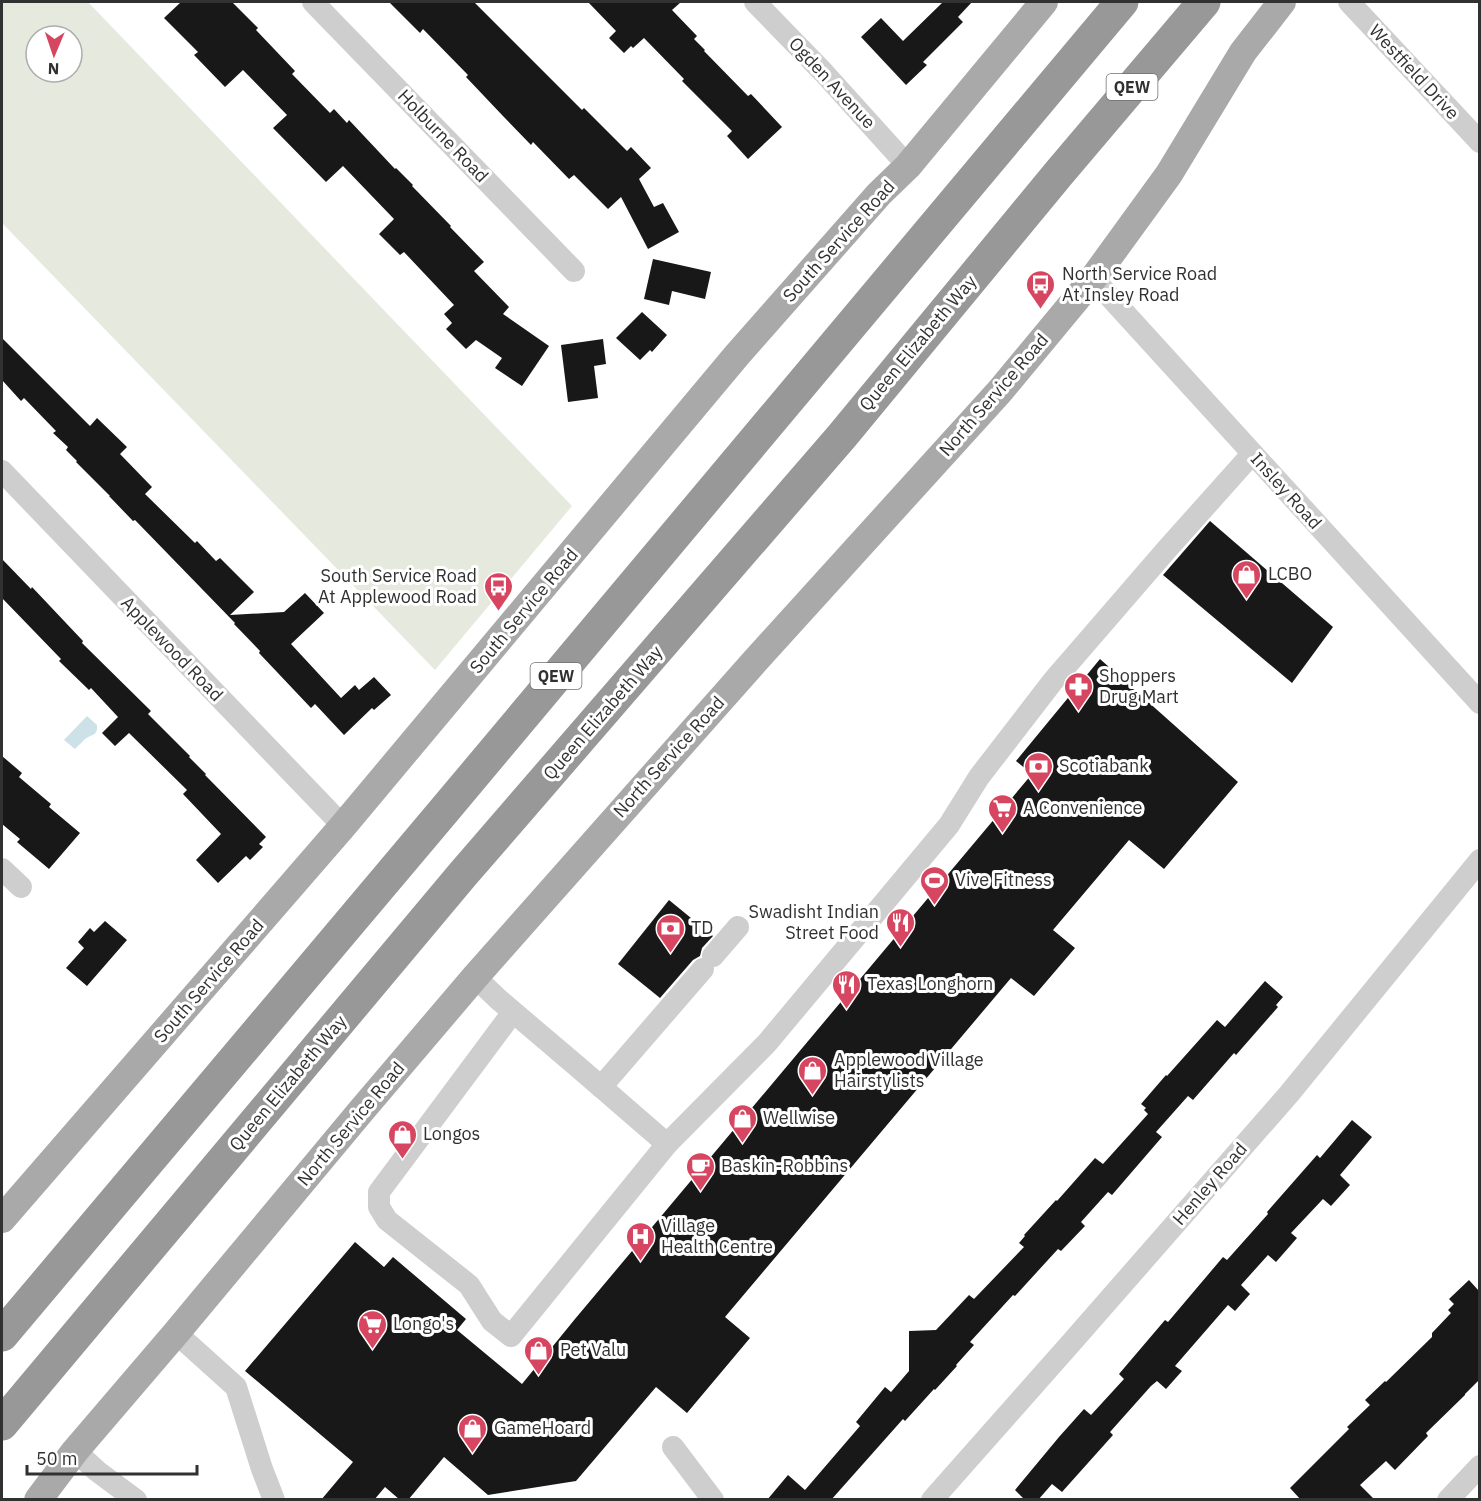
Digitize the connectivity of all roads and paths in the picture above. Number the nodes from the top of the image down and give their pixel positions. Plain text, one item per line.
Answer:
1 (313, 2) edge
2 (755, 2) edge
3 (1044, 2) edge
4 (1122, 2) edge
5 (1204, 2) edge
6 (1282, 2) edge
7 (1349, 2) edge
8 (1479, 142) edge
9 (908, 166) junction
10 (574, 271) dead end
11 (1092, 280) junction
12 (1252, 454) junction
13 (2, 471) edge
14 (1479, 703) edge
15 (343, 826) junction
16 (1479, 860) edge
17 (738, 927) dead end
18 (475, 977) junction
19 (513, 1012) junction
20 (602, 1087) junction
21 (667, 1144) junction
22 (2, 1219) edge
23 (176, 1334) junction
24 (2, 1335) edge
25 (2, 1424) edge
26 (673, 1447) dead end
27 (75, 1451) junction
28 (1479, 1466) edge
29 (38, 1500) edge
30 (136, 1500) edge
31 (274, 1500) edge
32 (713, 1500) edge
33 (932, 1500) edge
34 (1448, 1500) edge

1 - 10 street, Holburne Road
2 - 9 street, Ogden Avenue
3 - 9 main road, South Service Road
4 - 24 highway, QEW
5 - 25 highway, Queen Elizabeth Way / QEW
6 - 11 main road, North Service Road
7 - 8 street, Westfield Drive
9 - 15 main road, South Service Road
11 - 12 street, Insley Road
11 - 18 main road, North Service Road
12 - 14 street, Insley Road
12 - 21 street
13 - 15 street, Applewood Road
15 - 22 main road, South Service Road
16 - 33 street, Henley Road
17 - 20 street
18 - 19 street
18 - 23 main road, North Service Road
19 - 20 street
19 - 21 street
20 - 21 street
23 - 27 main road, North Service Road
23 - 31 street
26 - 32 street
27 - 29 main road, North Service Road
27 - 30 street
28 - 34 street

